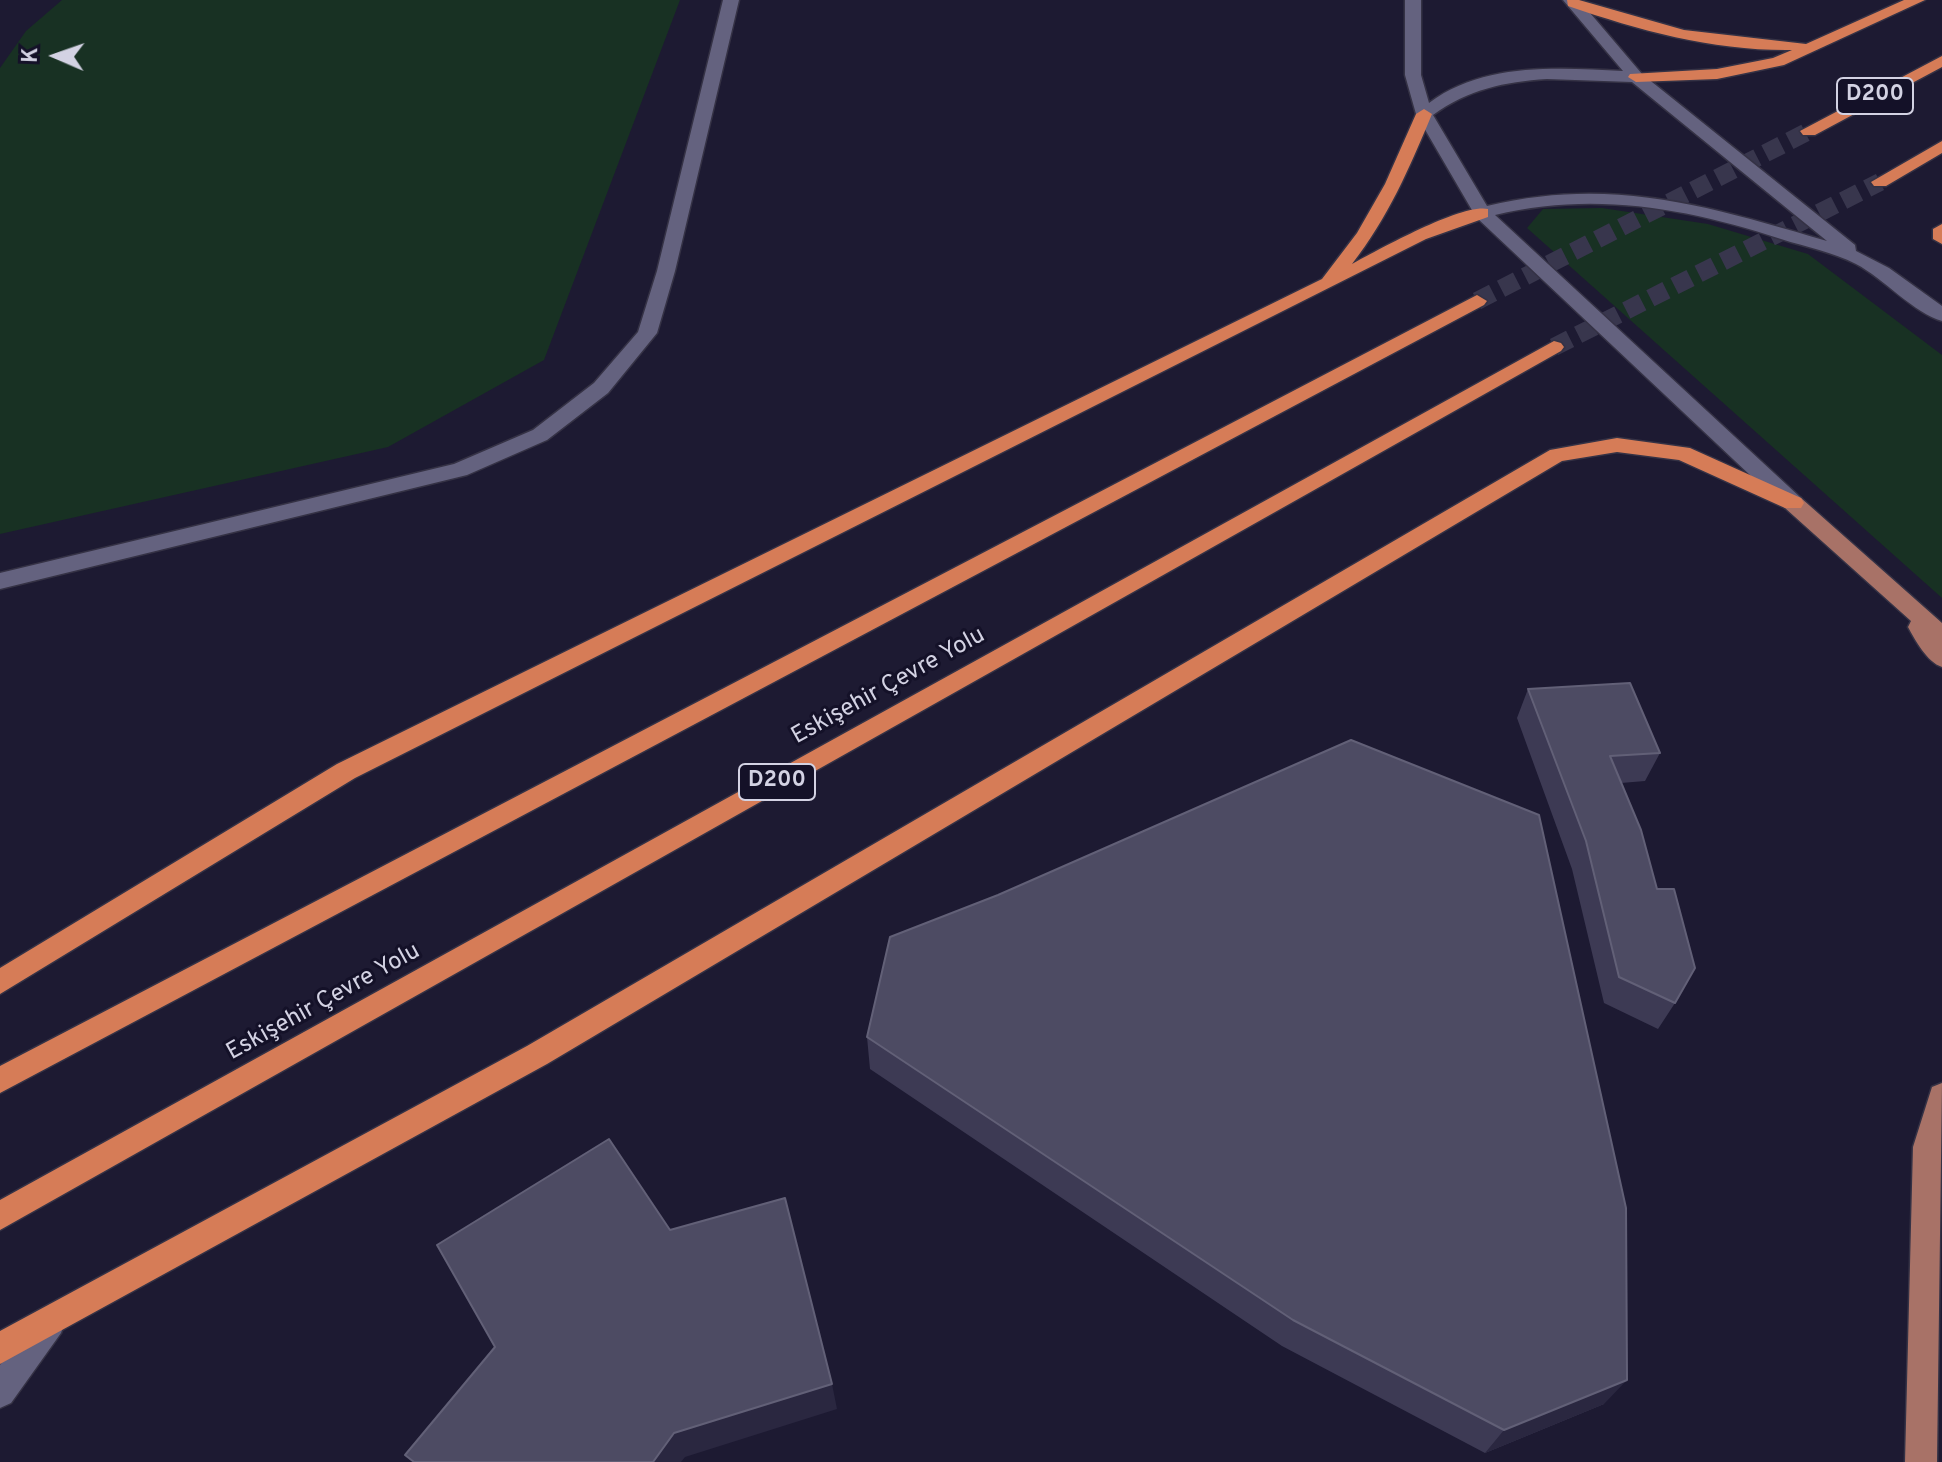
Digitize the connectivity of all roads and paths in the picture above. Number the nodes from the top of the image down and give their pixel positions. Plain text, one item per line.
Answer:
1 (731, 0) edge
2 (1413, 0) edge
3 (1917, 0) edge
4 (1572, 1) edge
5 (1818, 44) junction
6 (1942, 61) edge
7 (1636, 77) junction
8 (1424, 114) junction
9 (1809, 131) tunnel mouth
10 (1942, 146) edge
11 (1880, 182) tunnel mouth
12 (1482, 213) junction
13 (1942, 229) edge
14 (1942, 239) edge
15 (1862, 260) junction
16 (1324, 286) junction
17 (1477, 301) tunnel mouth
18 (1942, 315) edge
19 (1554, 347) tunnel mouth
20 (1793, 503) junction
21 (0, 581) edge
22 (1891, 589) junction
23 (1942, 636) edge
24 (1942, 658) edge
25 (0, 982) edge
26 (0, 1080) edge
27 (1942, 1096) edge
28 (0, 1216) edge
29 (50, 1321) junction
30 (0, 1348) edge
31 (0, 1392) edge
32 (1921, 1462) edge

1 - 21 street
2 - 8 street
3 - 5 highway
4 - 5 highway
4 - 7 street
5 - 7 highway
6 - 9 highway, D200
7 - 8 street
7 - 15 street
8 - 12 street
8 - 16 highway
10 - 11 highway
12 - 15 street
12 - 16 highway
12 - 20 street
13 - 14 highway
15 - 18 street
16 - 25 highway
17 - 26 highway
19 - 28 highway, Eskişehir Çevre Yolu / D200
20 - 22 main road
20 - 29 highway
22 - 23 main road
22 - 24 main road
27 - 32 main road
29 - 30 highway
29 - 31 street

